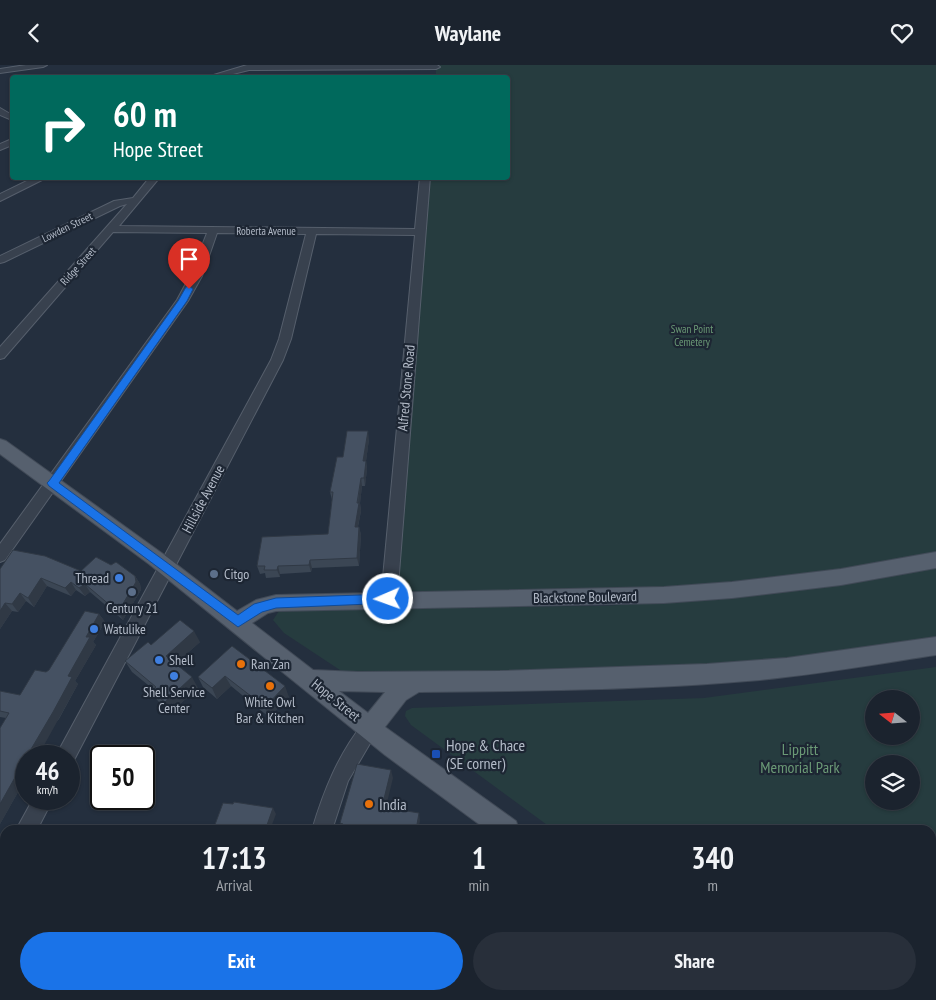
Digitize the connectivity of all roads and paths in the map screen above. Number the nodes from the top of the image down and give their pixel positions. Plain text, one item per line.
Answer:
1 (43, 65) edge
2 (27, 66) edge
3 (253, 66) edge
4 (436, 66) edge
5 (0, 71) edge
6 (226, 75) edge
7 (38, 180) edge
8 (153, 180) edge
9 (425, 180) edge
10 (0, 198) edge
11 (136, 200) junction
12 (112, 229) junction
13 (213, 230) junction
14 (312, 231) junction
15 (420, 232) junction
16 (0, 260) edge
17 (0, 355) edge
18 (0, 445) edge
19 (52, 483) junction
20 (0, 556) edge
21 (936, 560) edge
22 (166, 567) junction
23 (388, 599) junction
24 (238, 622) junction
25 (936, 646) edge
26 (311, 680) junction
27 (417, 682) junction
28 (370, 728) junction
29 (72, 745) edge
30 (37, 810) edge
31 (29, 825) edge
32 (323, 825) edge
33 (500, 825) edge

1 - 2 street
2 - 5 street
3 - 4 street
3 - 6 street
7 - 10 street
8 - 11 street, Ridge Street
9 - 15 street, Alfred Stone Road
11 - 12 street, Ridge Street
11 - 16 street, Lowden Street
12 - 13 street, Roberta Avenue
12 - 17 street, Ridge Street
13 - 14 street, Roberta Avenue
13 - 19 street
14 - 15 street, Roberta Avenue
14 - 22 street, Hillside Avenue
15 - 23 street, Alfred Stone Road
18 - 19 main road, Hope Street
19 - 20 street
19 - 22 main road, Hope Street
21 - 23 main road, Blackstone Boulevard
22 - 24 main road, Hope Street
22 - 29 street, Hillside Avenue
23 - 24 main road, Blackstone Boulevard
24 - 26 main road, Hope Street
25 - 27 main road
26 - 27 main road
26 - 28 main road, Hope Street
27 - 28 main road
28 - 32 street
28 - 33 main road, Hope Street
30 - 31 street

